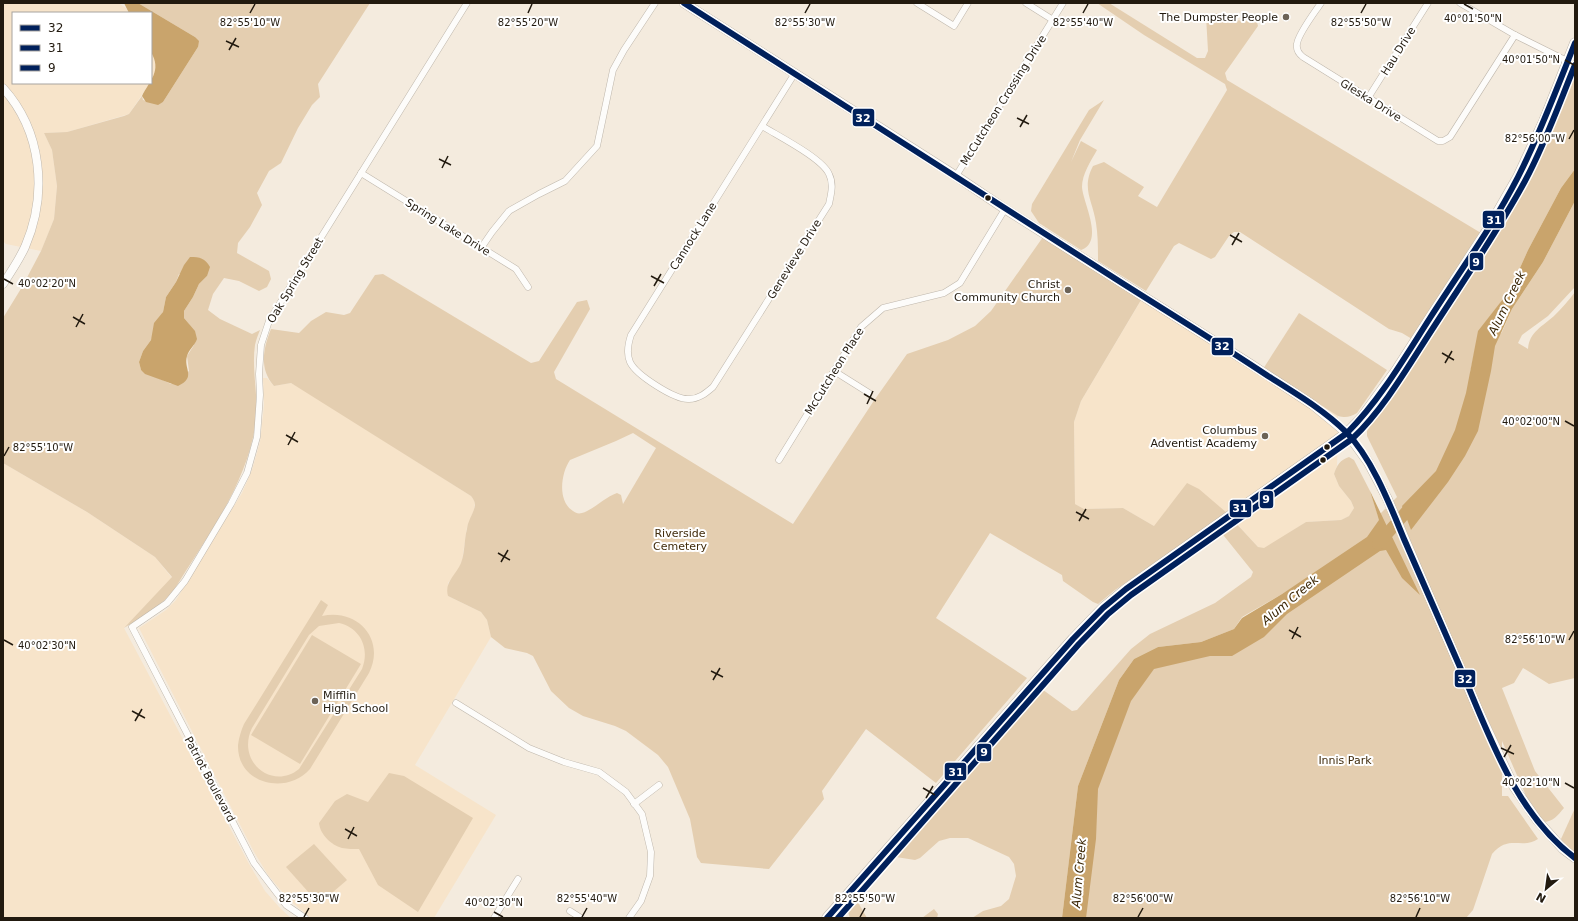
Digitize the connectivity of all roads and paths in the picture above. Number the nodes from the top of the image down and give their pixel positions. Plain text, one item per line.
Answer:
1 (467, 3) edge
2 (655, 3) edge
3 (684, 3) edge
4 (917, 3) edge
5 (968, 3) edge
6 (1026, 3) edge
7 (1063, 3) edge
8 (1321, 3) edge
9 (1428, 3) edge
10 (1460, 3) edge
11 (1053, 20) junction
12 (1515, 35) junction
13 (1575, 43) edge
14 (1567, 61) junction
15 (795, 73) junction
16 (3, 88) edge
17 (1368, 98) junction
18 (762, 126) junction
19 (361, 173) junction
20 (956, 176) junction
21 (1005, 209) junction
22 (481, 248) junction
23 (3, 284) edge
24 (528, 287) dead end
25 (834, 371) junction
26 (869, 393) dead end
27 (688, 399) joint
28 (1347, 432) junction
29 (779, 460) dead end
30 (132, 627) joint
31 (456, 703) dead end
32 (659, 785) dead end
33 (634, 804) junction
34 (1575, 858) edge
35 (518, 880) dead end
36 (570, 911) dead end
37 (305, 918) edge
38 (494, 918) edge
39 (581, 918) edge
40 (629, 918) edge
41 (827, 918) edge

1 - 19 street, Oak Spring Street
2 - 22 street
3 - 15 main road
4 - 5 street
6 - 11 street
7 - 11 street, McCutcheon Crossing Drive
8 - 17 street, Gleska Drive
9 - 17 street, Hau Drive
10 - 12 street
11 - 20 street, McCutcheon Crossing Drive
12 - 14 street
12 - 17 street, Gleska Drive
13 - 14 main road
14 - 28 main road
15 - 18 street, Cannock Lane
15 - 20 main road
16 - 23 street
18 - 27 street, Cannock Lane
18 - 27 street, Genevieve Drive
19 - 22 street, Spring Lake Drive
19 - 30 street, Oak Spring Street
20 - 21 main road
21 - 25 street, McCutcheon Place
21 - 28 main road
22 - 24 street, Spring Lake Drive
25 - 26 street
25 - 29 street, McCutcheon Place
28 - 34 main road
28 - 41 main road
30 - 37 street, Patriot Boulevard
31 - 33 street
32 - 33 street
33 - 40 street
35 - 38 street
36 - 39 street

